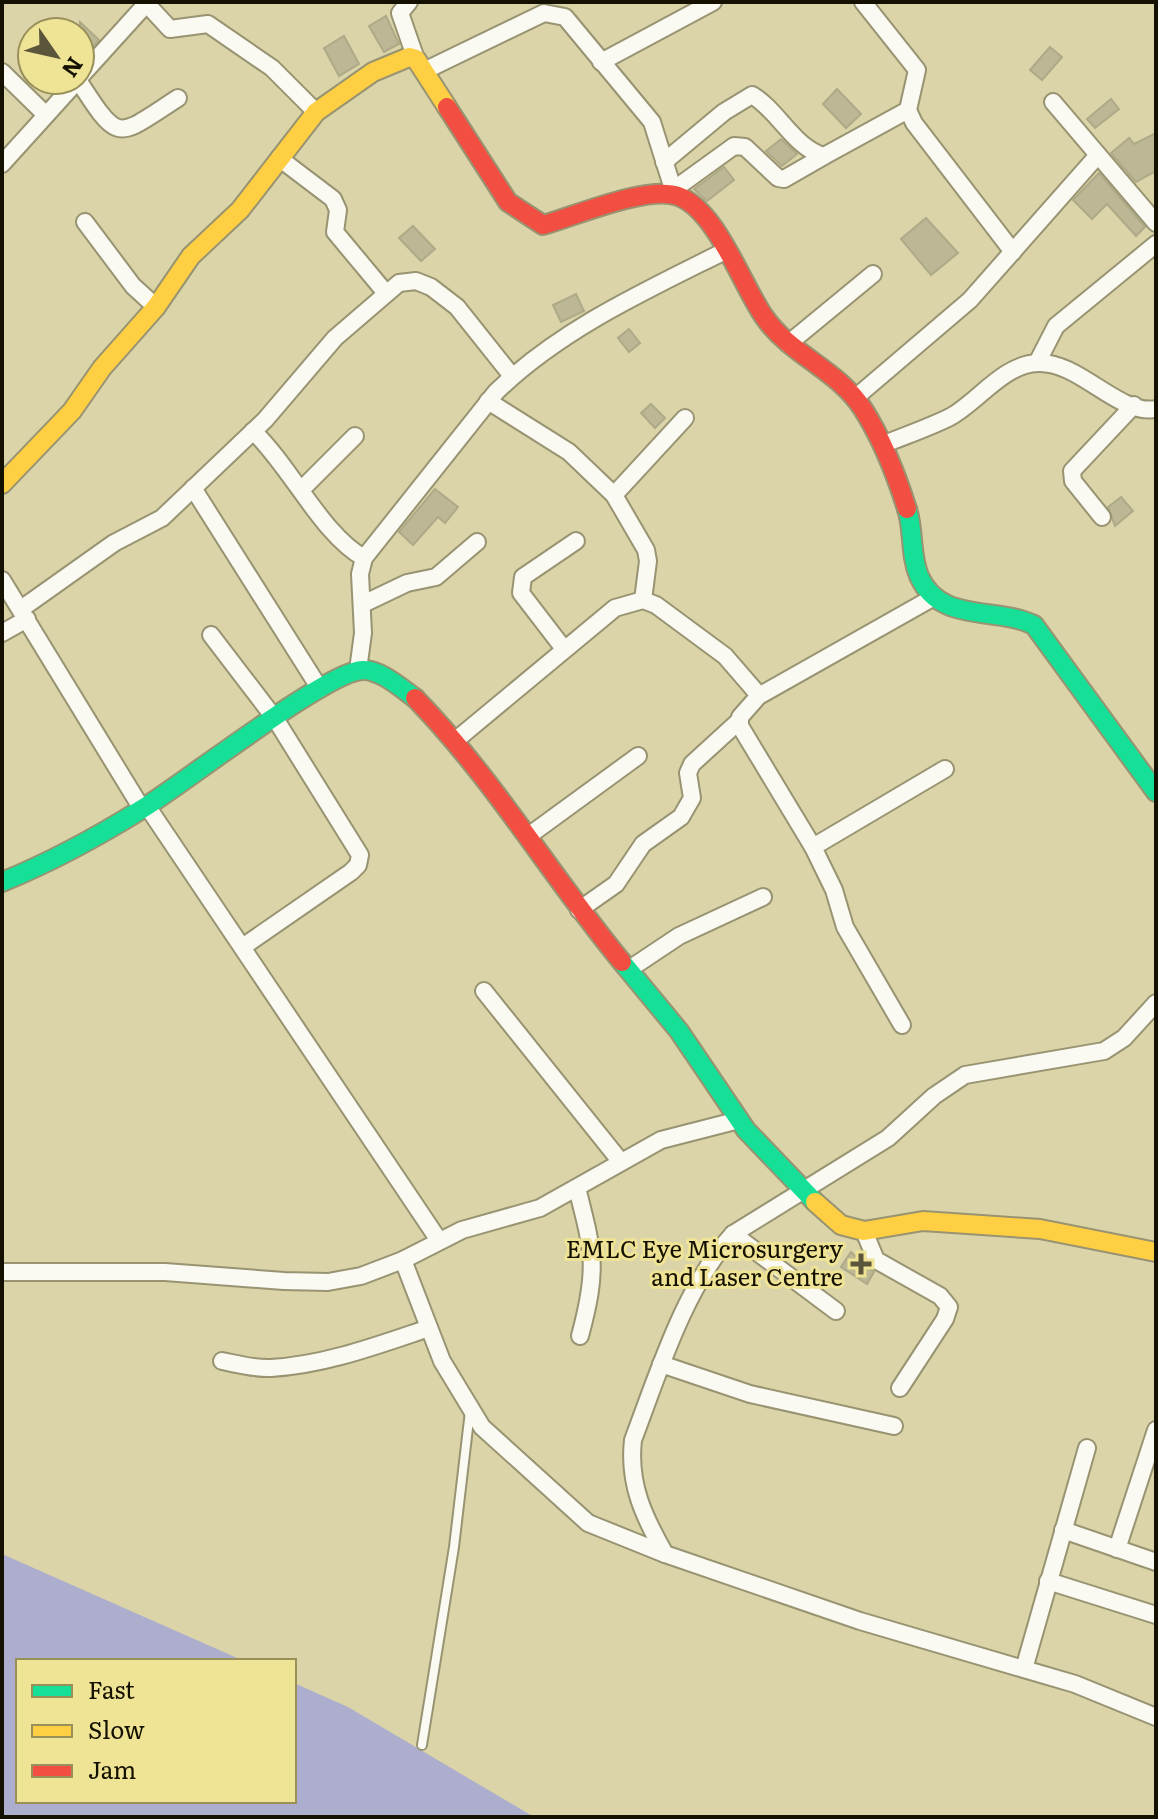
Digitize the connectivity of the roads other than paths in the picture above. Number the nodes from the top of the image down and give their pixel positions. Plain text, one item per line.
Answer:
1 (409, 2) edge
2 (566, 2) edge
3 (713, 2) edge
4 (863, 2) edge
5 (146, 3) edge
6 (544, 13) junction
7 (96, 59) edge
8 (601, 62) junction
9 (420, 65) junction
10 (2, 72) edge
11 (63, 96) edge
12 (89, 96) edge
13 (178, 98) dead end
14 (1053, 102) dead end
15 (908, 110) junction
16 (316, 112) junction
17 (46, 115) junction
18 (1098, 155) junction
19 (824, 156) junction
20 (279, 158) junction
21 (664, 162) junction
22 (2, 164) edge
23 (671, 191) junction
24 (85, 222) dead end
25 (1156, 223) edge
26 (1156, 244) edge
27 (725, 251) junction
28 (1013, 252) junction
29 (873, 274) dead end
30 (385, 292) junction
31 (156, 307) junction
32 (788, 344) junction
33 (1037, 363) junction
34 (512, 376) junction
35 (855, 398) junction
36 (488, 401) junction
37 (1134, 405) junction
38 (1156, 409) edge
39 (685, 418) dead end
40 (253, 431) junction
41 (355, 436) dead end
42 (882, 445) junction
43 (2, 484) edge
44 (193, 488) junction
45 (302, 489) junction
46 (614, 495) junction
47 (1102, 517) dead end
48 (576, 541) dead end
49 (477, 542) dead end
50 (364, 558) junction
51 (2, 580) edge
52 (934, 597) junction
53 (643, 600) junction
54 (363, 604) junction
55 (24, 614) junction
56 (2, 633) edge
57 (211, 635) dead end
58 (564, 649) junction
59 (358, 670) junction
60 (320, 689) junction
61 (757, 697) junction
62 (276, 720) junction
63 (739, 721) junction
64 (456, 740) junction
65 (638, 756) dead end
66 (945, 769) dead end
67 (1156, 792) edge
68 (144, 807) junction
69 (527, 837) junction
70 (813, 847) junction
71 (2, 882) edge
72 (763, 897) dead end
73 (579, 910) junction
74 (244, 946) junction
75 (628, 970) junction
76 (484, 991) dead end
77 (1154, 1011) edge
78 (902, 1025) dead end
79 (739, 1120) junction
80 (621, 1162) junction
81 (577, 1188) junction
82 (803, 1191) junction
83 (864, 1231) junction
84 (733, 1234) junction
85 (438, 1239) junction
86 (1156, 1252) edge
87 (403, 1260) junction
88 (2, 1272) edge
89 (836, 1311) dead end
90 (429, 1328) junction
91 (580, 1336) dead end
92 (222, 1361) dead end
93 (661, 1364) junction
94 (900, 1388) dead end
95 (470, 1410) junction
96 (894, 1426) dead end
97 (1156, 1430) edge
98 (1087, 1448) dead end
99 (1063, 1530) junction
100 (1117, 1549) junction
101 (665, 1554) junction
102 (1156, 1562) edge
103 (1048, 1581) junction
104 (1156, 1615) edge
105 (1024, 1669) junction
106 (1156, 1717) edge
107 (422, 1745) dead end

1 - 9 street
2 - 6 street
3 - 8 street
4 - 15 street
5 - 7 street
5 - 16 street
6 - 8 street
6 - 9 street
8 - 21 street
9 - 16 street
9 - 23 street
10 - 17 street
11 - 17 street
12 - 13 street
14 - 18 street
15 - 19 street
15 - 28 street
16 - 20 street
17 - 22 street
18 - 25 street
18 - 28 street
19 - 21 street
19 - 23 street
20 - 30 street
20 - 31 street
21 - 23 street
23 - 27 street
24 - 31 street
26 - 33 street
27 - 32 street
27 - 34 street
28 - 35 street
29 - 32 street
30 - 34 street
30 - 40 street
31 - 43 street
32 - 35 street
33 - 37 street
33 - 42 street
34 - 36 street
35 - 42 street
36 - 46 street
36 - 50 street
37 - 38 street
37 - 47 street
39 - 46 street
40 - 44 street
40 - 45 street
41 - 45 street
42 - 52 street
44 - 55 street
44 - 60 street
45 - 50 street
46 - 53 street
48 - 58 street
49 - 54 street
50 - 54 street
51 - 55 street
52 - 61 street
52 - 67 street
53 - 58 street
53 - 61 street
54 - 59 street
55 - 56 street
55 - 68 street
57 - 62 street
58 - 64 street
59 - 60 street
59 - 64 street
60 - 62 street
61 - 63 street
62 - 68 street
62 - 74 street
63 - 70 street
63 - 73 street
64 - 69 street
65 - 69 street
66 - 70 street
68 - 71 street
68 - 74 street
69 - 73 street
70 - 78 street
72 - 75 street
73 - 75 street
74 - 85 street
75 - 79 street
76 - 80 street
77 - 82 street
79 - 80 street
79 - 82 street
80 - 81 street
81 - 85 street
81 - 91 street
82 - 83 street
82 - 84 street
83 - 86 street
83 - 94 street
84 - 89 street
84 - 93 street
85 - 87 street
87 - 88 street
87 - 90 street
90 - 92 street
90 - 95 street
93 - 96 street
93 - 101 street
95 - 101 street
95 - 107 lane
97 - 100 street
98 - 99 street
99 - 100 street
99 - 103 street
100 - 102 street
101 - 105 street
103 - 104 street
103 - 105 street
105 - 106 street

